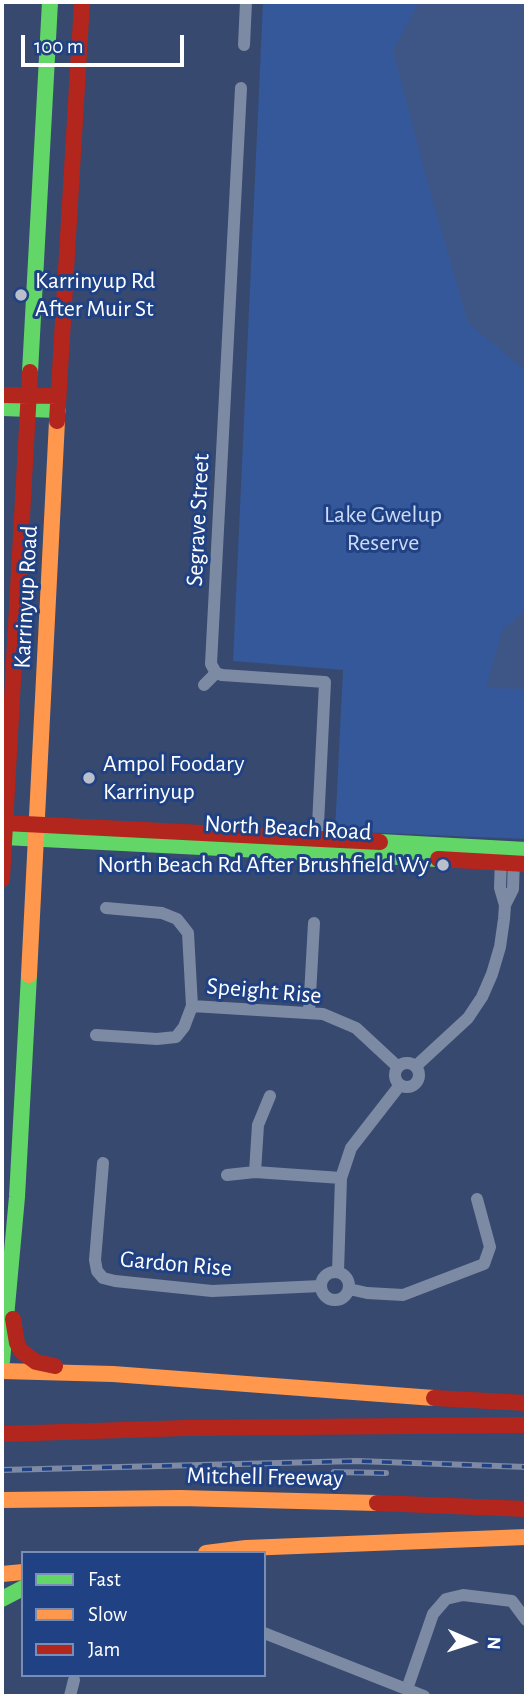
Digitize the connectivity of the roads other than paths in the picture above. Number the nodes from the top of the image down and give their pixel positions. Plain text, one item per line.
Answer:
1 (50, 2) edge
2 (82, 2) edge
3 (246, 2) edge
4 (244, 45) dead end
5 (241, 88) dead end
6 (2, 395) edge
7 (28, 402) junction
8 (58, 403) junction
9 (2, 408) edge
10 (216, 673) junction
11 (204, 685) dead end
12 (5, 830) junction
13 (37, 831) junction
14 (317, 845) junction
15 (514, 856) edge
16 (2, 879) edge
17 (106, 908) dead end
18 (314, 923) dead end
19 (192, 1006) junction
20 (309, 1013) junction
21 (96, 1035) dead end
22 (416, 1066) junction
23 (398, 1067) junction
24 (400, 1085) junction
25 (270, 1096) dead end
26 (103, 1163) dead end
27 (255, 1172) junction
28 (227, 1175) dead end
29 (341, 1178) junction
30 (10, 1196) edge
31 (477, 1199) dead end
32 (12, 1260) junction
33 (338, 1272) junction
34 (321, 1286) junction
35 (349, 1289) junction
36 (2, 1361) edge
37 (2, 1371) edge
38 (113, 1374) junction
39 (526, 1403) edge
40 (526, 1425) edge
41 (2, 1434) edge
42 (2, 1500) edge
43 (526, 1509) edge
44 (526, 1537) edge
45 (222, 1551) edge
46 (21, 1572) edge
47 (2, 1574) edge
48 (21, 1589) edge
49 (2, 1599) edge
50 (526, 1620) edge
51 (266, 1634) edge
52 (74, 1680) dead end
53 (407, 1689) junction
54 (70, 1696) edge
55 (424, 1696) edge

1 - 7 main road, Karrinyup Road
2 - 8 main road, Karrinyup Road
3 - 4 street
5 - 10 street, Segrave Street
6 - 7 main road
7 - 8 main road
7 - 9 main road
7 - 12 main road, Karrinyup Road
8 - 13 main road, Karrinyup Road
10 - 11 street
10 - 14 street
12 - 13 main road, North Beach Road
12 - 16 main road, Karrinyup Road
13 - 14 main road, North Beach Road
13 - 30 main road, Karrinyup Road
14 - 15 main road, North Beach Road
15 - 22 street
17 - 19 street
18 - 20 street
19 - 20 street, Speight Rise
19 - 21 street
20 - 23 street, Speight Rise
22 - 23 street
22 - 24 street
23 - 24 street
24 - 29 street
25 - 27 street
26 - 34 street, Gardon Rise
27 - 28 street
27 - 29 street
29 - 33 street
30 - 32 main road, Karrinyup Road
31 - 35 street
32 - 36 main road, Karrinyup Road
32 - 38 main road
33 - 34 street
33 - 35 street
34 - 35 street
37 - 38 main road
38 - 39 main road
40 - 41 main road, Mitchell Freeway
42 - 43 main road, Mitchell Freeway
44 - 45 main road
46 - 47 main road
48 - 49 main road
50 - 53 street
51 - 53 street
52 - 54 street
53 - 55 street

